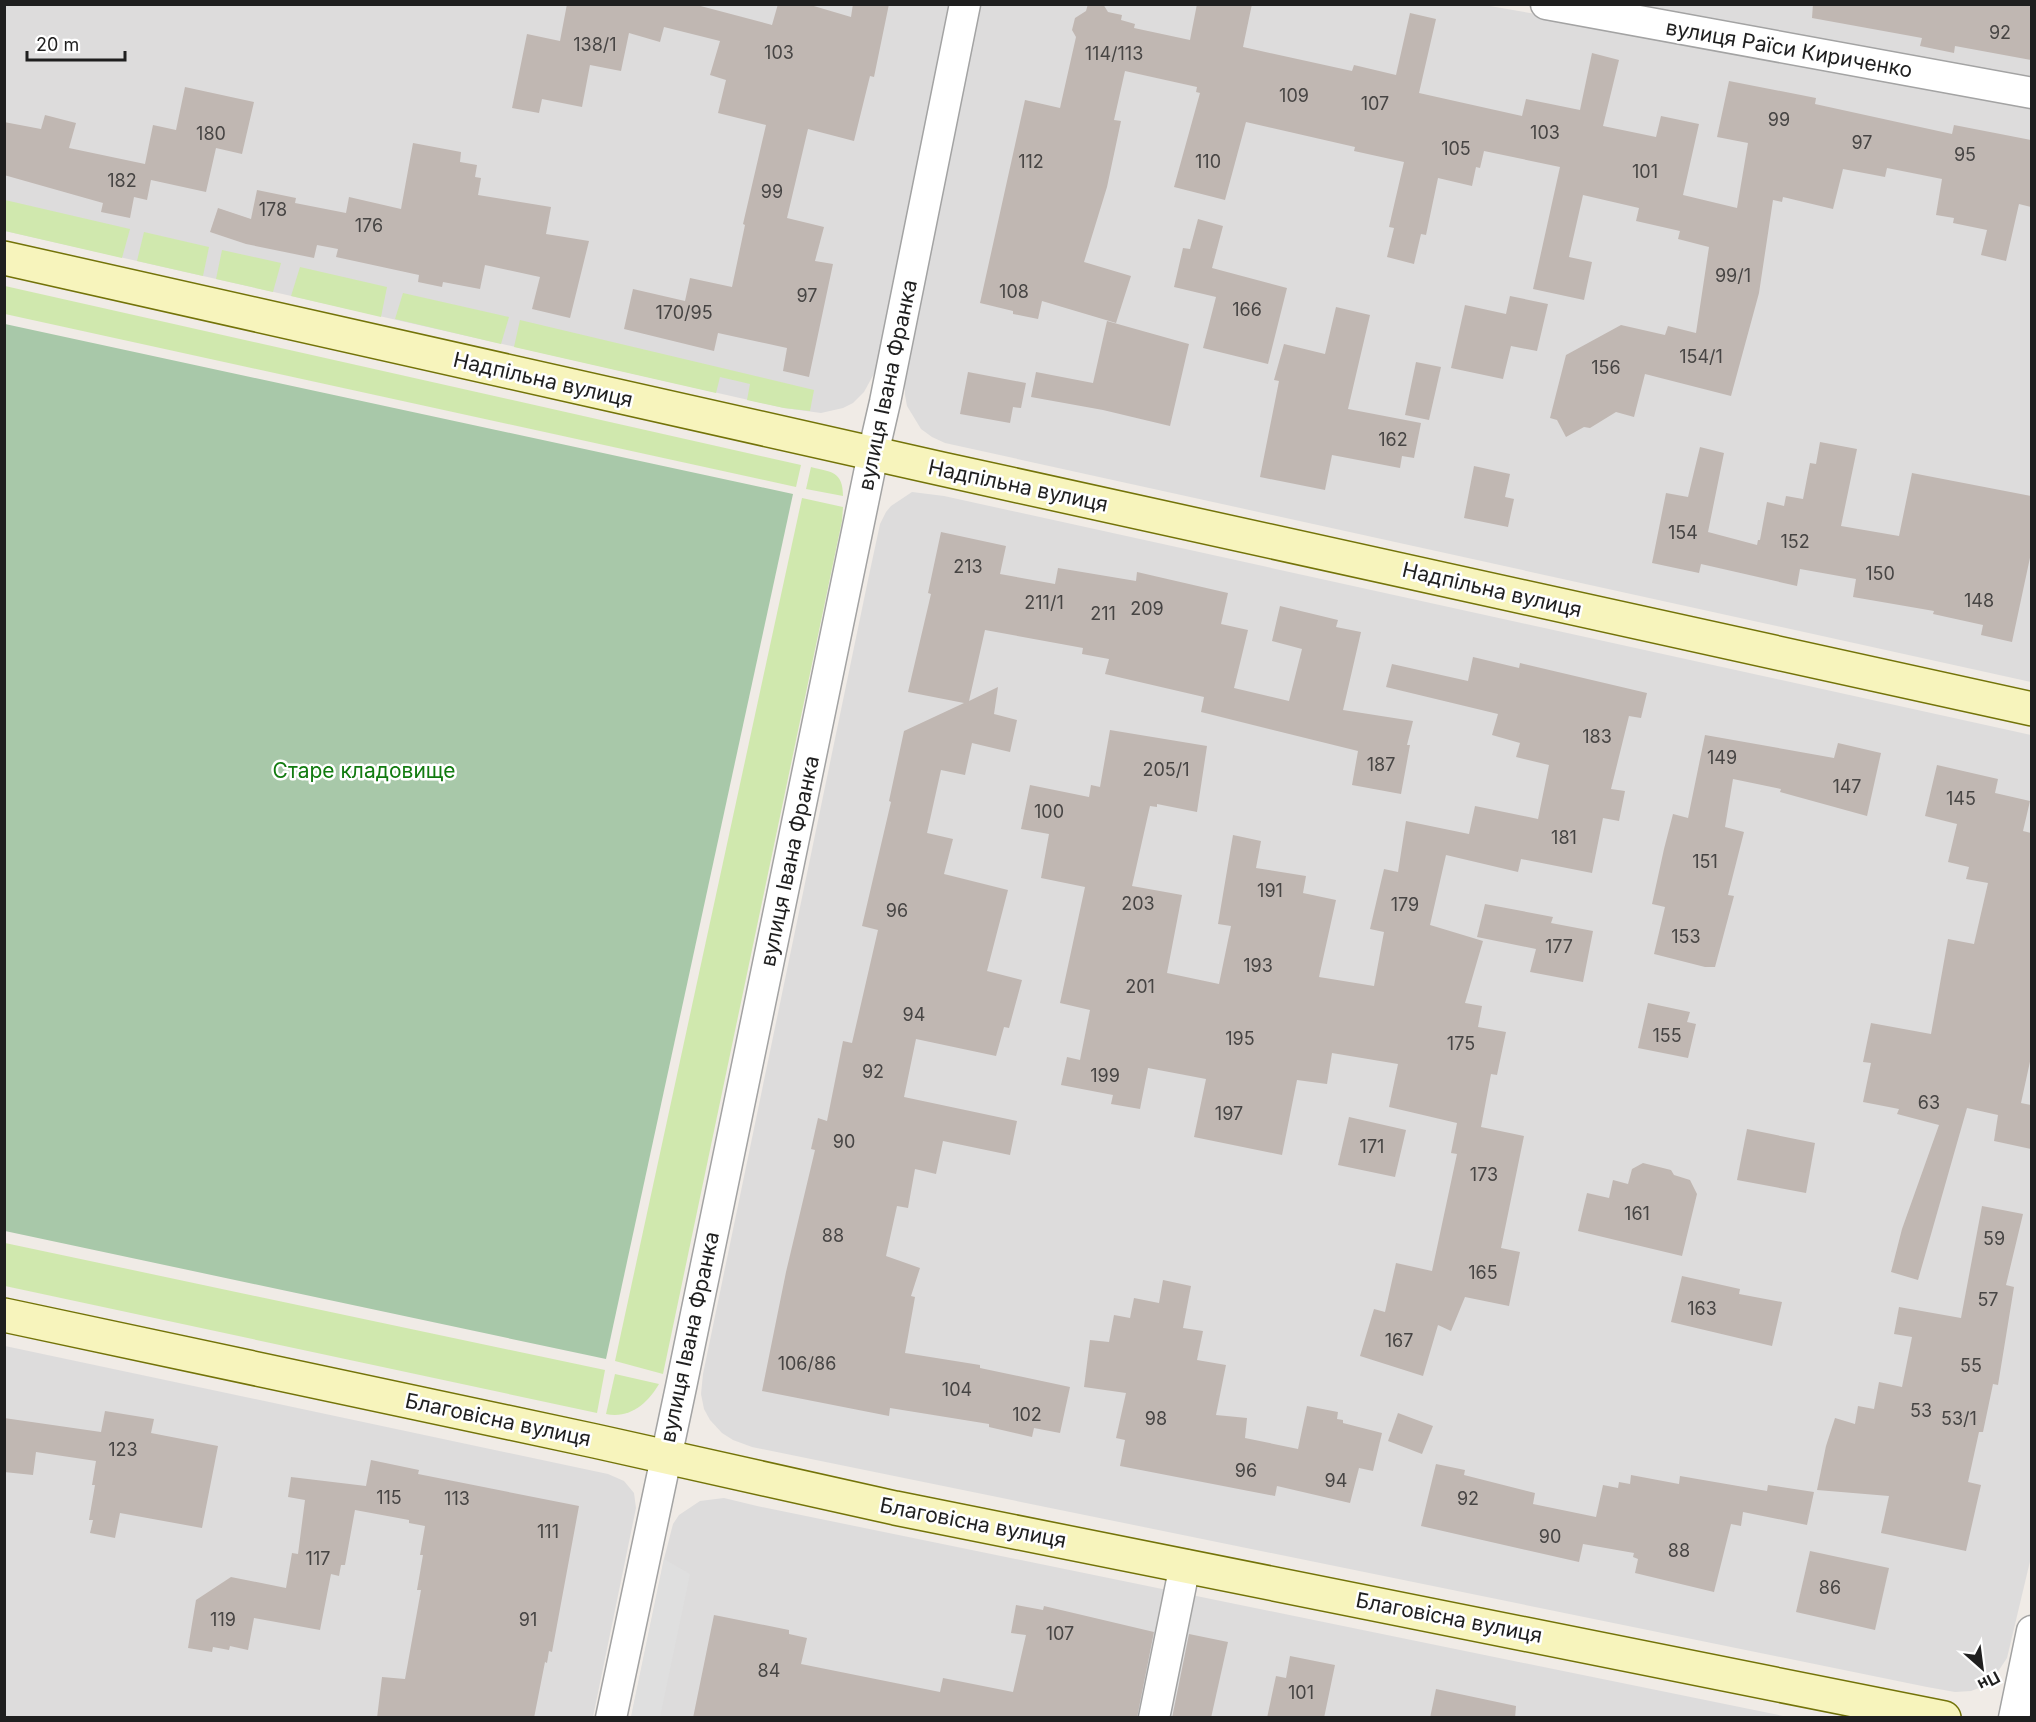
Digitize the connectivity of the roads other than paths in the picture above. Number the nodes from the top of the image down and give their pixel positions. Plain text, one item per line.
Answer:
1 (965, 4) edge
2 (1546, 4) edge
3 (2031, 93) edge
4 (4, 258) edge
5 (873, 454) junction
6 (2031, 709) edge
7 (4, 1315) edge
8 (665, 1456) junction
9 (1185, 1565) junction
10 (2031, 1631) edge
11 (611, 1718) edge
12 (1154, 1718) edge
13 (1944, 1718) edge
14 (2014, 1718) edge

1 - 5 street, вулиця Івана Франка
2 - 3 street, вулиця Раїси Кириченко
4 - 5 main road, Надпільна вулиця
5 - 6 main road, Надпільна вулиця
5 - 8 street, вулиця Івана Франка
7 - 8 main road, Благовісна вулиця
8 - 9 main road, Благовісна вулиця
8 - 11 street, вулиця Івана Франка
9 - 12 street
9 - 13 main road, Благовісна вулиця
10 - 14 street

